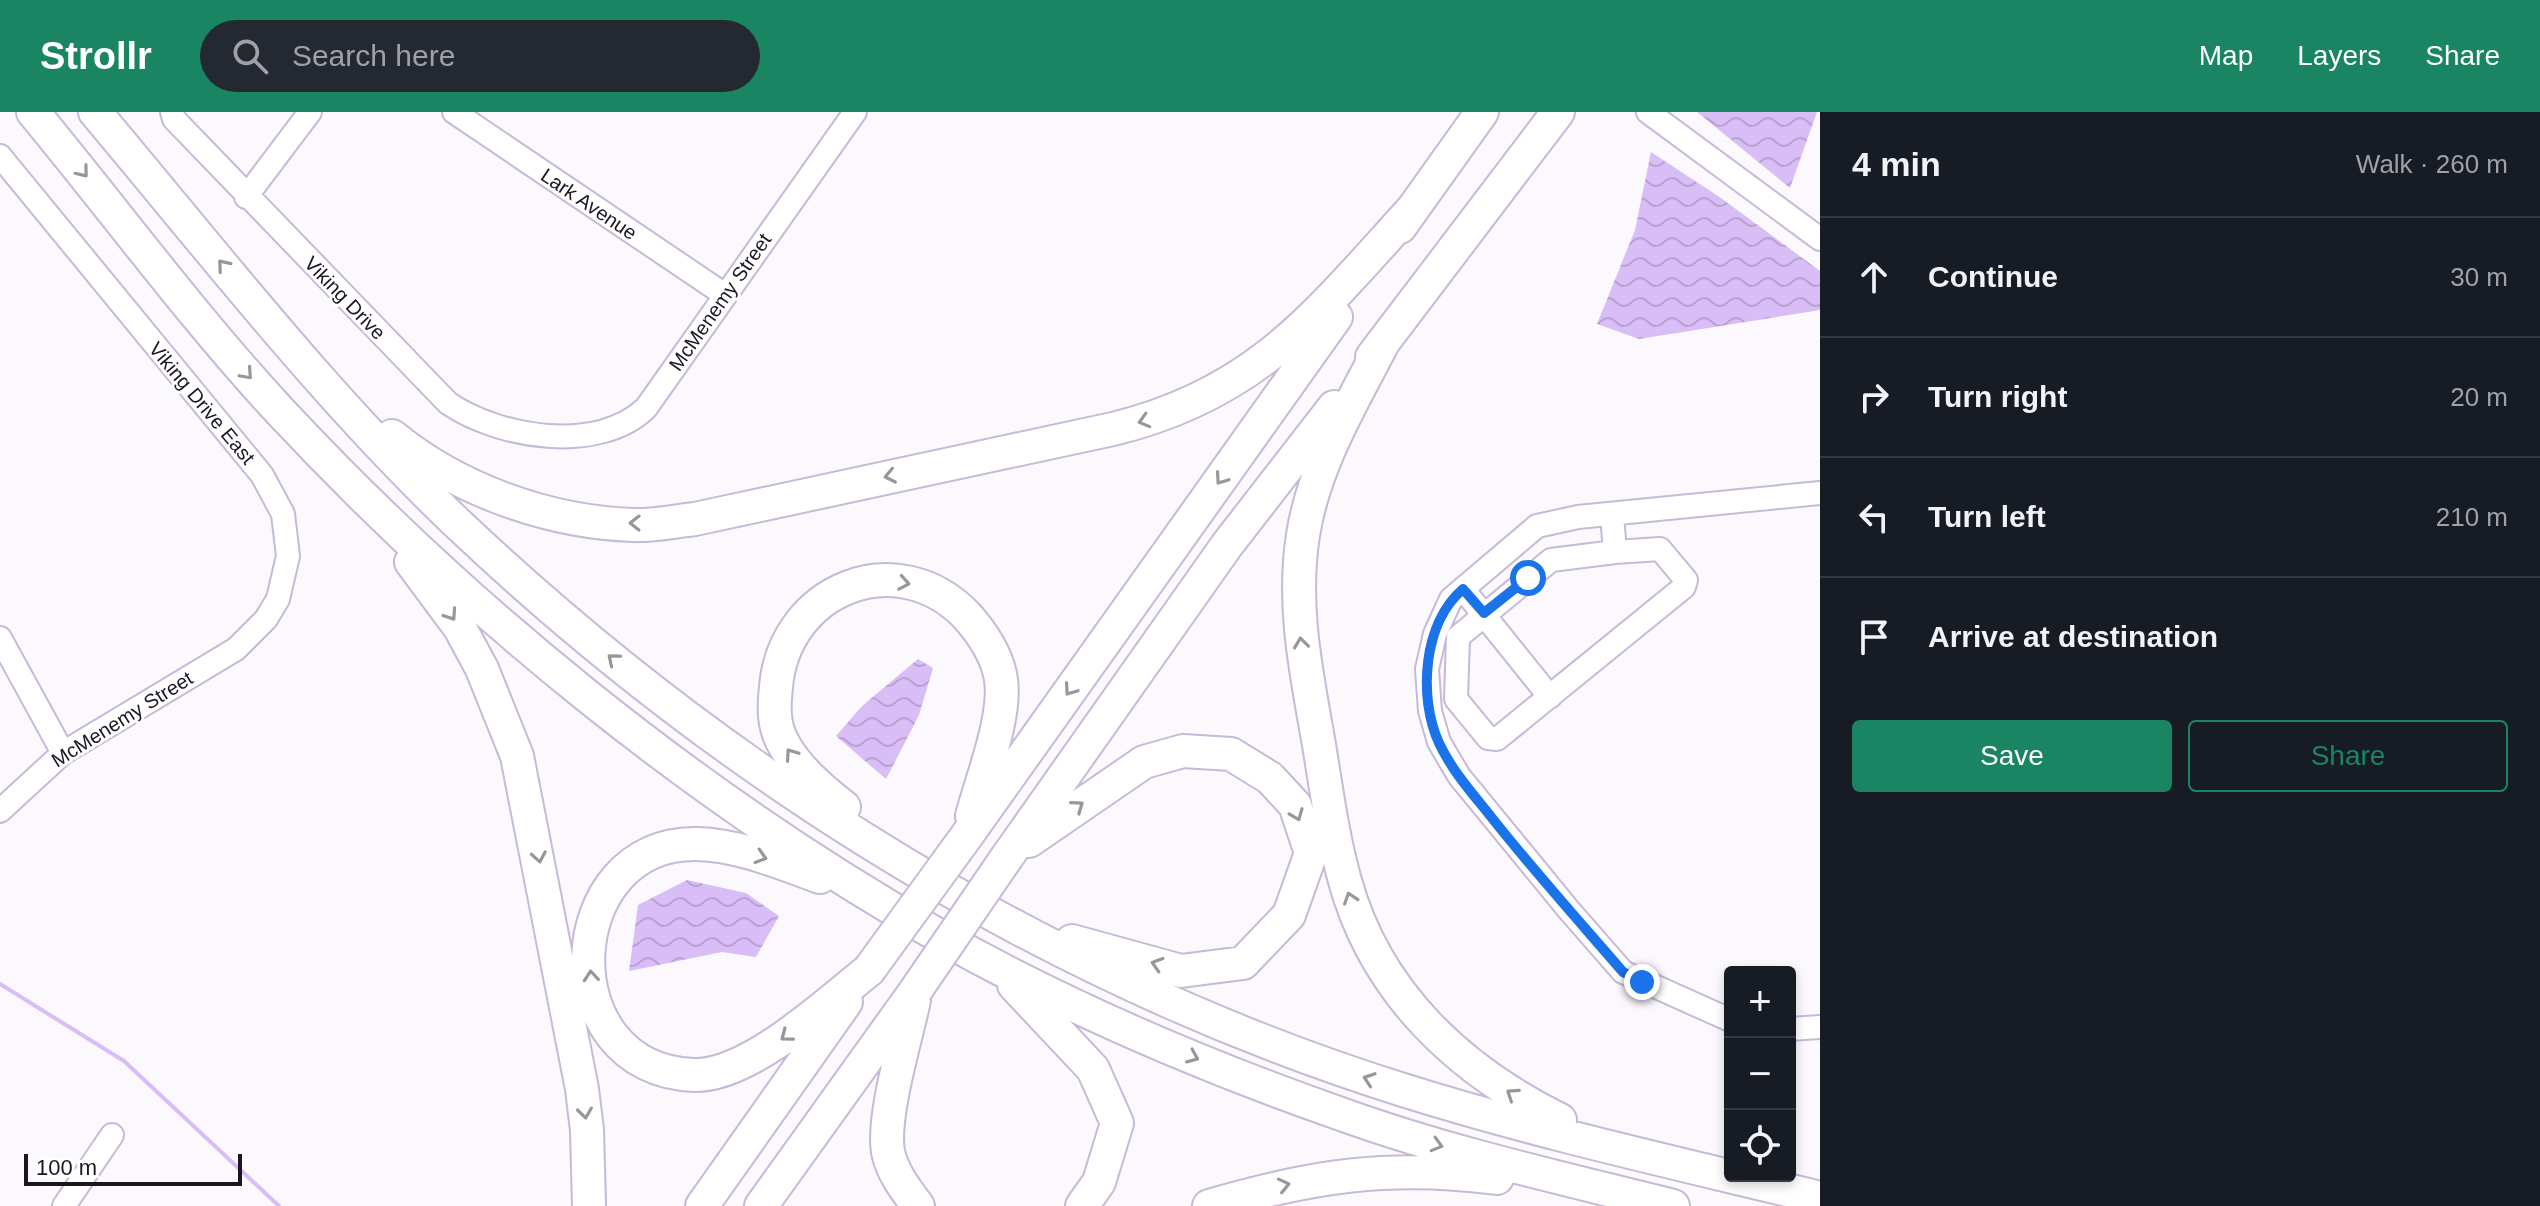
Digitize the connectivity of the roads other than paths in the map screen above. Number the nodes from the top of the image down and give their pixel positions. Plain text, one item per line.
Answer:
1 (33, 112) edge
2 (95, 112) edge
3 (172, 112) edge
4 (310, 112) edge
5 (454, 112) edge
6 (855, 112) edge
7 (1482, 112) edge
8 (1648, 112) edge
9 (1556, 115) edge
10 (0, 156) edge
11 (246, 197) junction
12 (1411, 211) junction
13 (1820, 239) edge
14 (725, 295) junction
15 (1384, 341) junction
16 (309, 367) junction
17 (549, 436) joint
18 (354, 486) junction
19 (1820, 493) edge
20 (1612, 515) junction
21 (1615, 552) junction
22 (1463, 589) junction
23 (1484, 613) junction
24 (0, 638) edge
25 (212, 662) joint
26 (1550, 697) junction
27 (63, 753) junction
28 (0, 811) edge
29 (970, 829) junction
30 (1011, 852) junction
31 (909, 865) junction
32 (871, 895) junction
33 (1022, 930) junction
34 (995, 966) junction
35 (869, 970) junction
36 (914, 995) junction
37 (1724, 1017) edge
38 (1820, 1027) edge
39 (1796, 1029) edge
40 (112, 1135) dead end
41 (1687, 1166) junction
42 (1820, 1198) edge
43 (64, 1206) edge
44 (589, 1206) edge
45 (702, 1206) edge
46 (761, 1206) edge
47 (918, 1206) edge
48 (1082, 1206) edge
49 (1209, 1206) edge
50 (1664, 1206) edge
51 (1673, 1206) edge

1 -> 18 highway
16 -> 2 highway
3 - 11 street, Viking Drive
4 - 11 street
5 - 14 street, Lark Avenue
6 - 14 street, McMenemy Street
7 - 12 highway
8 - 13 street
9 - 15 highway
10 - 25 street, Viking Drive East
11 - 17 street, Viking Drive
12 -> 16 highway
12 -> 29 highway
14 - 17 street, McMenemy Street
15 - 30 highway
41 -> 15 highway
31 -> 16 highway
18 - 32 highway
18 -> 44 highway
19 - 20 street
20 - 21 street
20 - 22 street
21 - 23 street
21 - 26 street
22 - 23 street
22 - 37 street
23 - 26 street
23 - 26 street
24 - 27 street
25 - 27 street, McMenemy Street
27 - 28 street, McMenemy Street
31 -> 29 highway
29 - 35 highway, bridge
30 -> 33 highway
30 - 36 highway, bridge
31 - 33 highway
32 - 34 highway
35 -> 32 highway
41 -> 33 highway
34 - 48 highway
34 -> 51 highway
35 - 45 highway
36 - 46 highway
36 - 47 highway
38 - 39 street
40 - 43 street
41 - 42 highway
49 -> 50 highway

